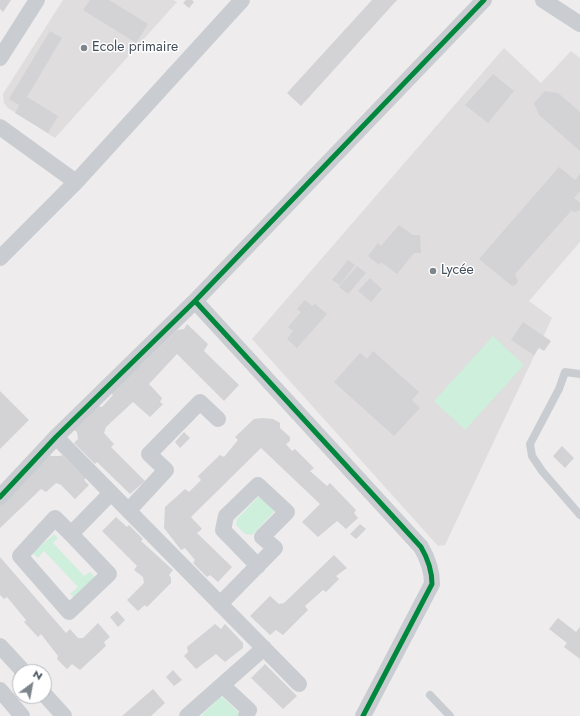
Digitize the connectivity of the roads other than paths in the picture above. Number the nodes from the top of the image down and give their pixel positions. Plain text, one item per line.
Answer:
1 (37, 0) edge
2 (242, 0) edge
3 (484, 0) edge
4 (542, 0) edge
5 (580, 24) edge
6 (0, 58) edge
7 (0, 127) edge
8 (76, 182) junction
9 (0, 258) edge
10 (195, 301) junction
11 (580, 374) edge
12 (218, 419) dead end
13 (56, 437) junction
14 (111, 493) junction
15 (0, 497) edge
16 (128, 510) junction
17 (580, 515) edge
18 (71, 534) junction
19 (258, 566) junction
20 (220, 604) junction
21 (0, 646) edge
22 (264, 648) junction
23 (17, 664) edge
24 (299, 684) dead end
25 (222, 685) junction
26 (0, 690) edge
27 (430, 695) dead end
28 (52, 703) edge
29 (22, 716) edge
30 (64, 716) edge
31 (187, 716) edge
32 (246, 716) edge
33 (363, 716) edge
34 (450, 716) edge

1 - 6 street
2 - 8 street
3 - 10 street
4 - 5 street
7 - 8 street
8 - 9 street
10 - 13 street
10 - 33 street
11 - 17 lane
12 - 16 street
13 - 14 street
13 - 15 street
14 - 16 street
14 - 18 street
16 - 20 street
18 - 18 street
19 - 19 street
19 - 20 street
20 - 22 street
21 - 23 street
22 - 24 street
22 - 25 street
25 - 31 street
25 - 32 street
26 - 29 street
27 - 34 lane
28 - 30 street

